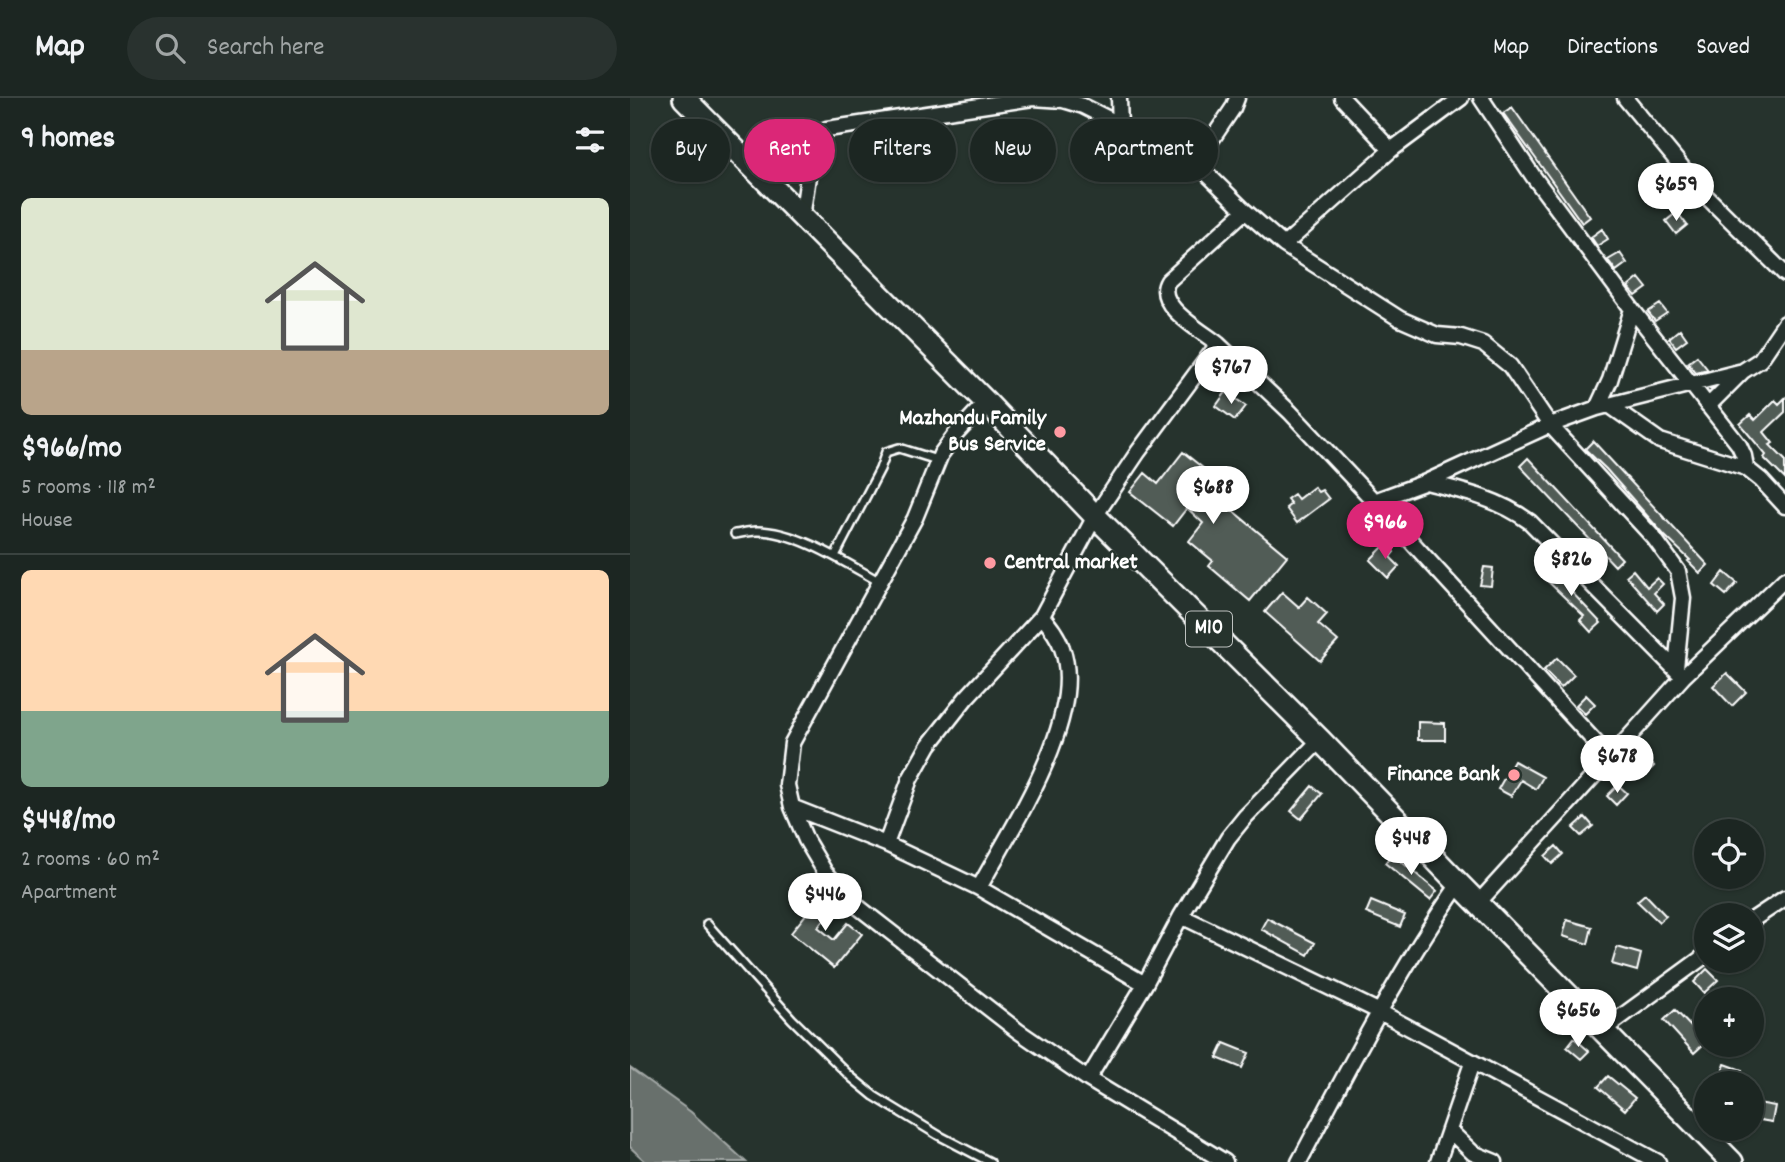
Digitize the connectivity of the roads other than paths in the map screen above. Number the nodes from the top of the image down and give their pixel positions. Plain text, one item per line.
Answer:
1 (684, 98) edge
2 (1119, 98) edge
3 (1237, 98) edge
4 (1342, 98) edge
5 (1461, 98) edge
6 (1481, 98) edge
7 (1625, 98) edge
8 (1105, 119) edge
9 (1120, 119) edge
10 (1218, 130) edge
11 (1391, 150) junction
12 (1215, 182) edge
13 (1245, 211) junction
14 (802, 218) junction
15 (1284, 245) junction
16 (1785, 274) edge
17 (1632, 309) junction
18 (1785, 323) edge
19 (1218, 344) junction
20 (1743, 371) junction
21 (1692, 383) junction
22 (986, 402) junction
23 (1708, 406) junction
24 (1603, 407) junction
25 (1550, 425) junction
26 (937, 460) junction
27 (1746, 468) junction
28 (1426, 482) junction
29 (1782, 497) edge
30 (1374, 502) junction
31 (1095, 516) junction
32 (735, 534) dead end
33 (835, 556) junction
34 (1785, 579) edge
35 (880, 583) junction
36 (1042, 616) junction
37 (1680, 673) junction
38 (1320, 740) junction
39 (1611, 758) junction
40 (792, 807) junction
41 (886, 844) junction
42 (1459, 884) junction
43 (979, 888) junction
44 (1785, 898) edge
45 (1478, 903) junction
46 (1764, 912) edge
47 (1785, 912) edge
48 (1764, 915) edge
49 (1181, 916) junction
50 (706, 924) dead end
51 (1694, 964) edge
52 (1146, 984) junction
53 (1378, 1011) junction
54 (1603, 1030) junction
55 (1472, 1063) junction
56 (1088, 1079) junction
57 (1449, 1130) junction
58 (990, 1162) edge
59 (1225, 1162) edge
60 (1299, 1162) edge
61 (1438, 1162) edge
62 (1495, 1162) edge
63 (1658, 1162) edge
64 (1732, 1162) edge

1 - 14 main road, M10
2 - 9 street
3 - 10 street
4 - 11 street
5 - 11 street
6 - 17 street
7 - 16 street
8 - 14 street
11 - 15 street
12 - 13 street
13 - 15 street
13 - 19 street
14 - 22 main road, M10
15 - 25 street
17 - 21 street
17 - 24 street
18 - 20 street
19 - 30 street
19 - 31 street
20 - 21 street
20 - 23 street
21 - 23 street
21 - 24 street
22 - 26 street
22 - 31 main road, M10
23 - 27 street
24 - 25 street
24 - 27 street
25 - 28 street
25 - 37 street
26 - 33 lane
26 - 35 street
27 - 29 street
28 - 30 street
28 - 37 street
30 - 39 street
31 - 36 street
31 - 38 main road, M10
32 - 33 lane
33 - 35 lane
34 - 37 street
35 - 40 street
36 - 41 street
36 - 43 street
37 - 39 street
38 - 42 main road, M10
38 - 49 street
39 - 45 street
40 - 41 street
40 - 56 street
41 - 43 street
42 - 45 main road, M10
42 - 53 street
43 - 52 street
44 - 46 street
45 - 54 main road, M10
47 - 48 street
49 - 52 street
49 - 53 street
50 - 58 lane
51 - 54 street
52 - 56 street
53 - 55 street
53 - 60 street
54 - 64 main road, M10
55 - 57 street
55 - 63 street
56 - 59 street
57 - 61 street
57 - 62 street

